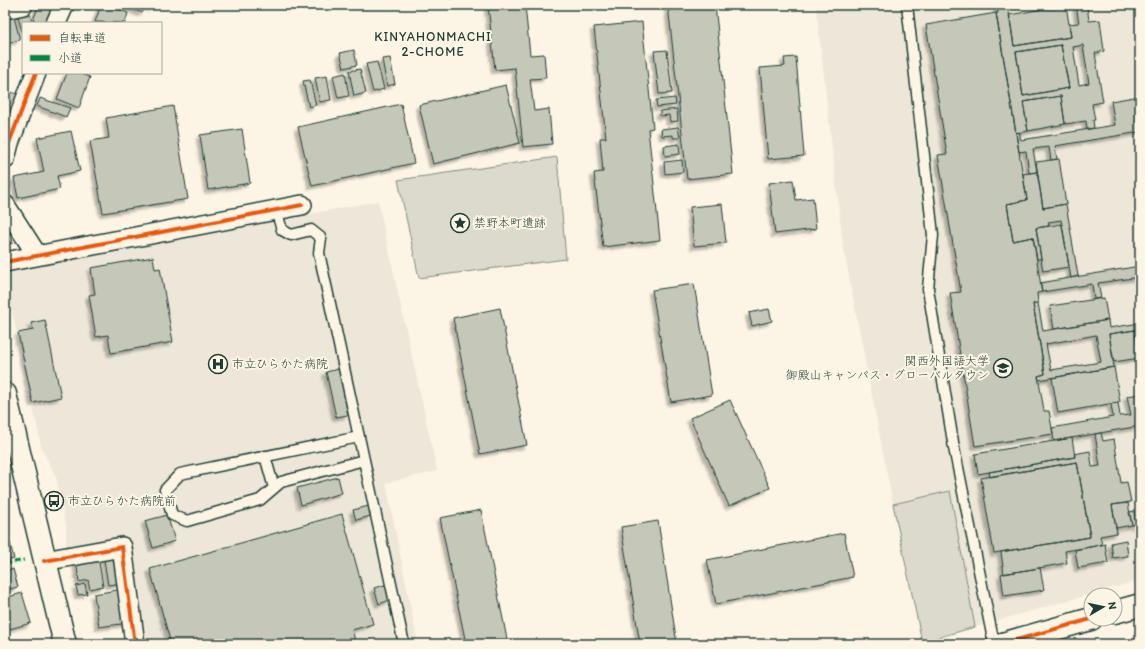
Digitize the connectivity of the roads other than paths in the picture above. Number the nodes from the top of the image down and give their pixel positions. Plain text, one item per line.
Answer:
1 (23, 5) edge
2 (64, 5) edge
3 (907, 5) edge
4 (5, 9) edge
5 (56, 22) edge
6 (36, 74) edge
7 (5, 159) edge
8 (5, 205) edge
9 (302, 205) dead end
10 (276, 210) junction
11 (37, 255) junction
12 (5, 262) edge
13 (6, 399) edge
14 (358, 437) junction
15 (265, 456) junction
16 (364, 460) junction
17 (274, 488) junction
18 (44, 561) junction
19 (1140, 605) edge
20 (1123, 610) edge
21 (1083, 621) edge
22 (65, 644) edge
23 (135, 644) edge
24 (404, 644) edge
25 (994, 644) edge
26 (1002, 644) edge

1 - 4 street
2 - 5 street
3 - 25 lane
6 - 7 street
8 - 11 street
9 - 10 street
10 - 11 street
10 - 14 lane
11 - 12 street
13 - 18 main road
14 - 15 lane
14 - 16 lane
15 - 17 lane
15 - 17 lane
16 - 17 lane
16 - 24 lane
18 - 22 main road
18 - 23 street
19 - 20 main road
21 - 26 main road

